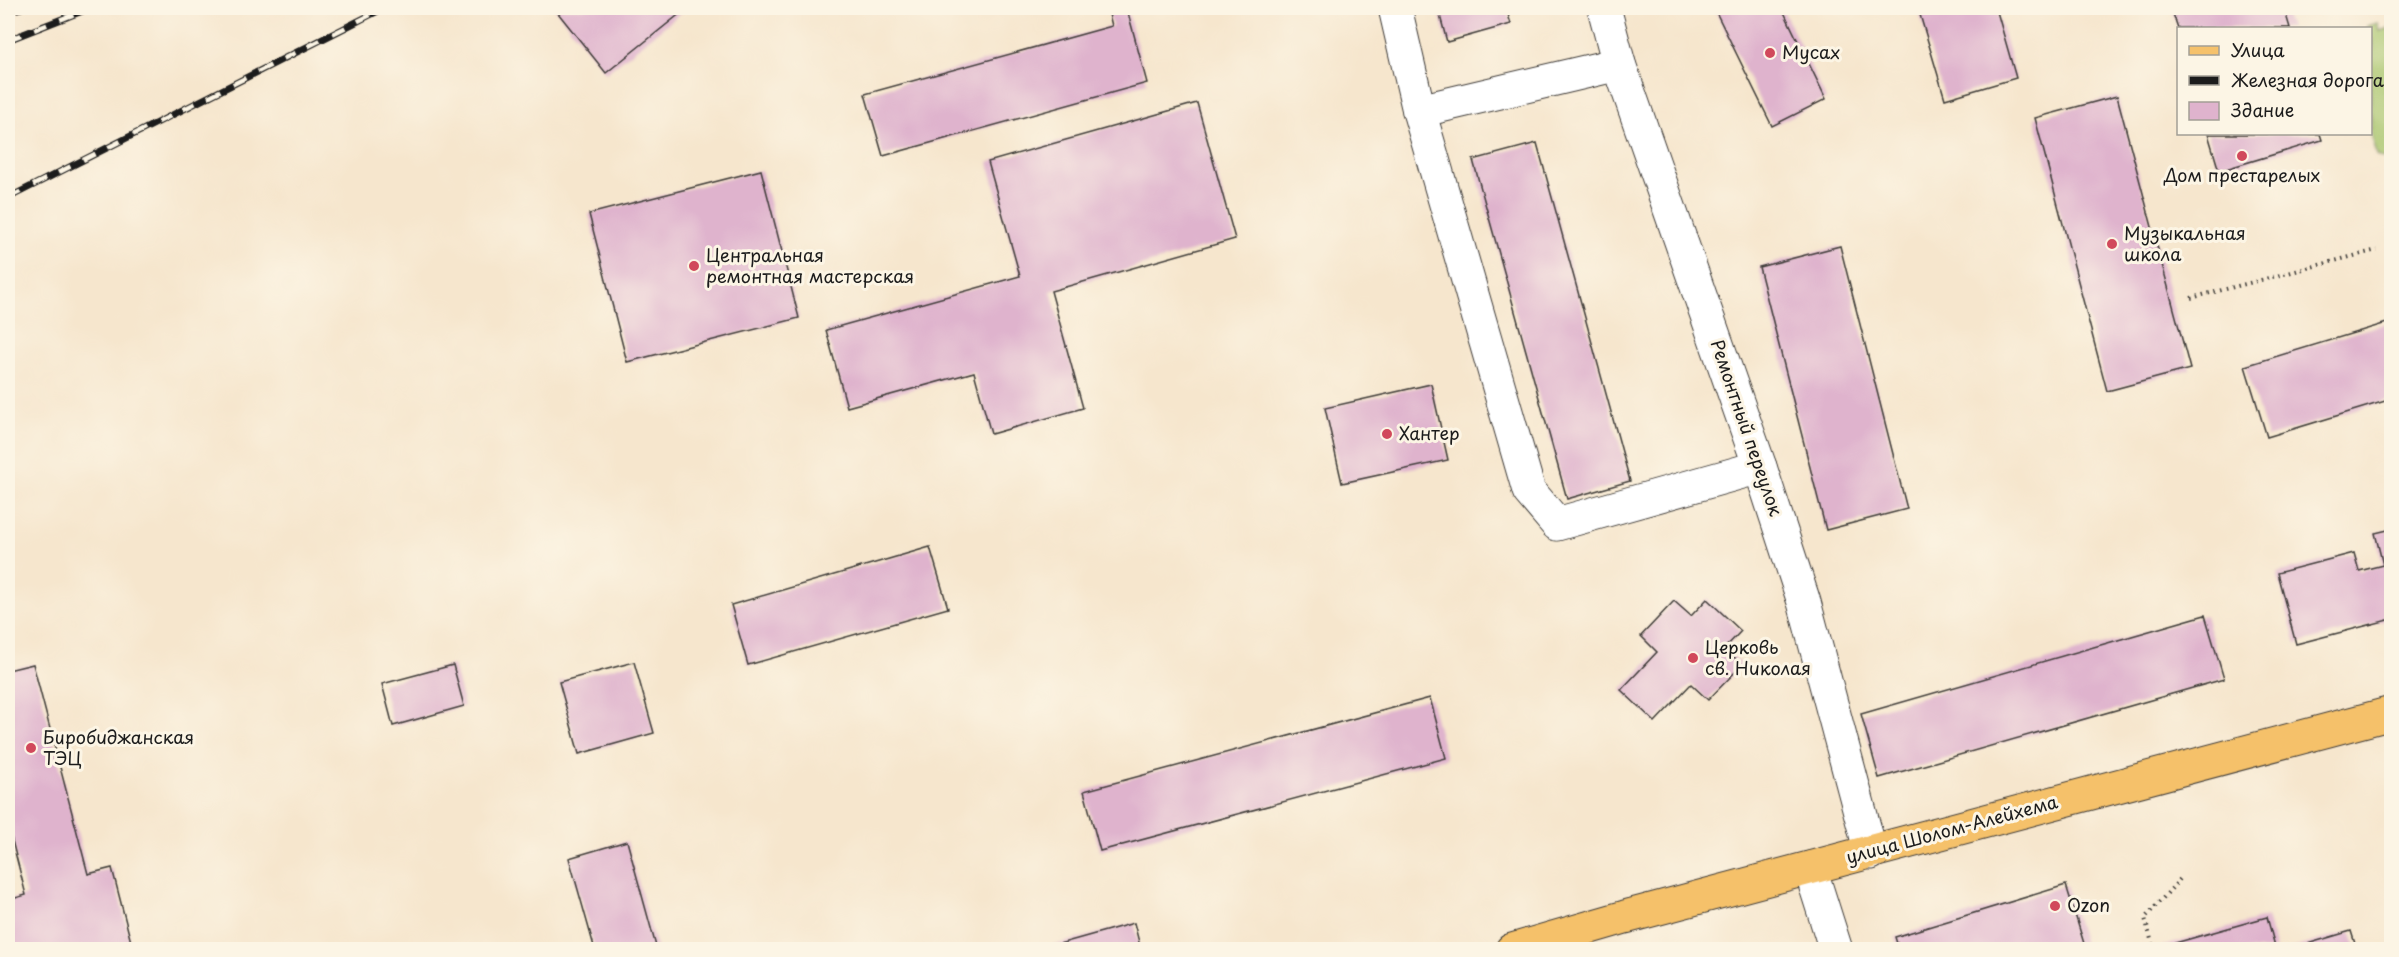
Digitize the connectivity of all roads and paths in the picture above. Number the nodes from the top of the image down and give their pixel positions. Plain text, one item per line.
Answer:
1 (1395, 8) edge
2 (1605, 8) edge
3 (1619, 64) junction
4 (1419, 111) junction
5 (2377, 250) dead end
6 (2191, 298) dead end
7 (1760, 467) junction
8 (2391, 713) edge
9 (1871, 852) junction
10 (1810, 868) junction
11 (2181, 878) dead end
12 (1512, 950) edge
13 (1836, 950) edge
14 (2154, 950) edge

1 - 4 street
2 - 3 street, Ремонтный переулок
3 - 4 street
3 - 7 street, Ремонтный переулок
4 - 7 street
5 - 6 path
7 - 9 street, Ремонтный переулок
8 - 9 main road, улица Шолом-Алейхема
9 - 10 main road, улица Шолом-Алейхема
10 - 12 main road, улица Шолом-Алейхема
10 - 13 street
11 - 14 path

